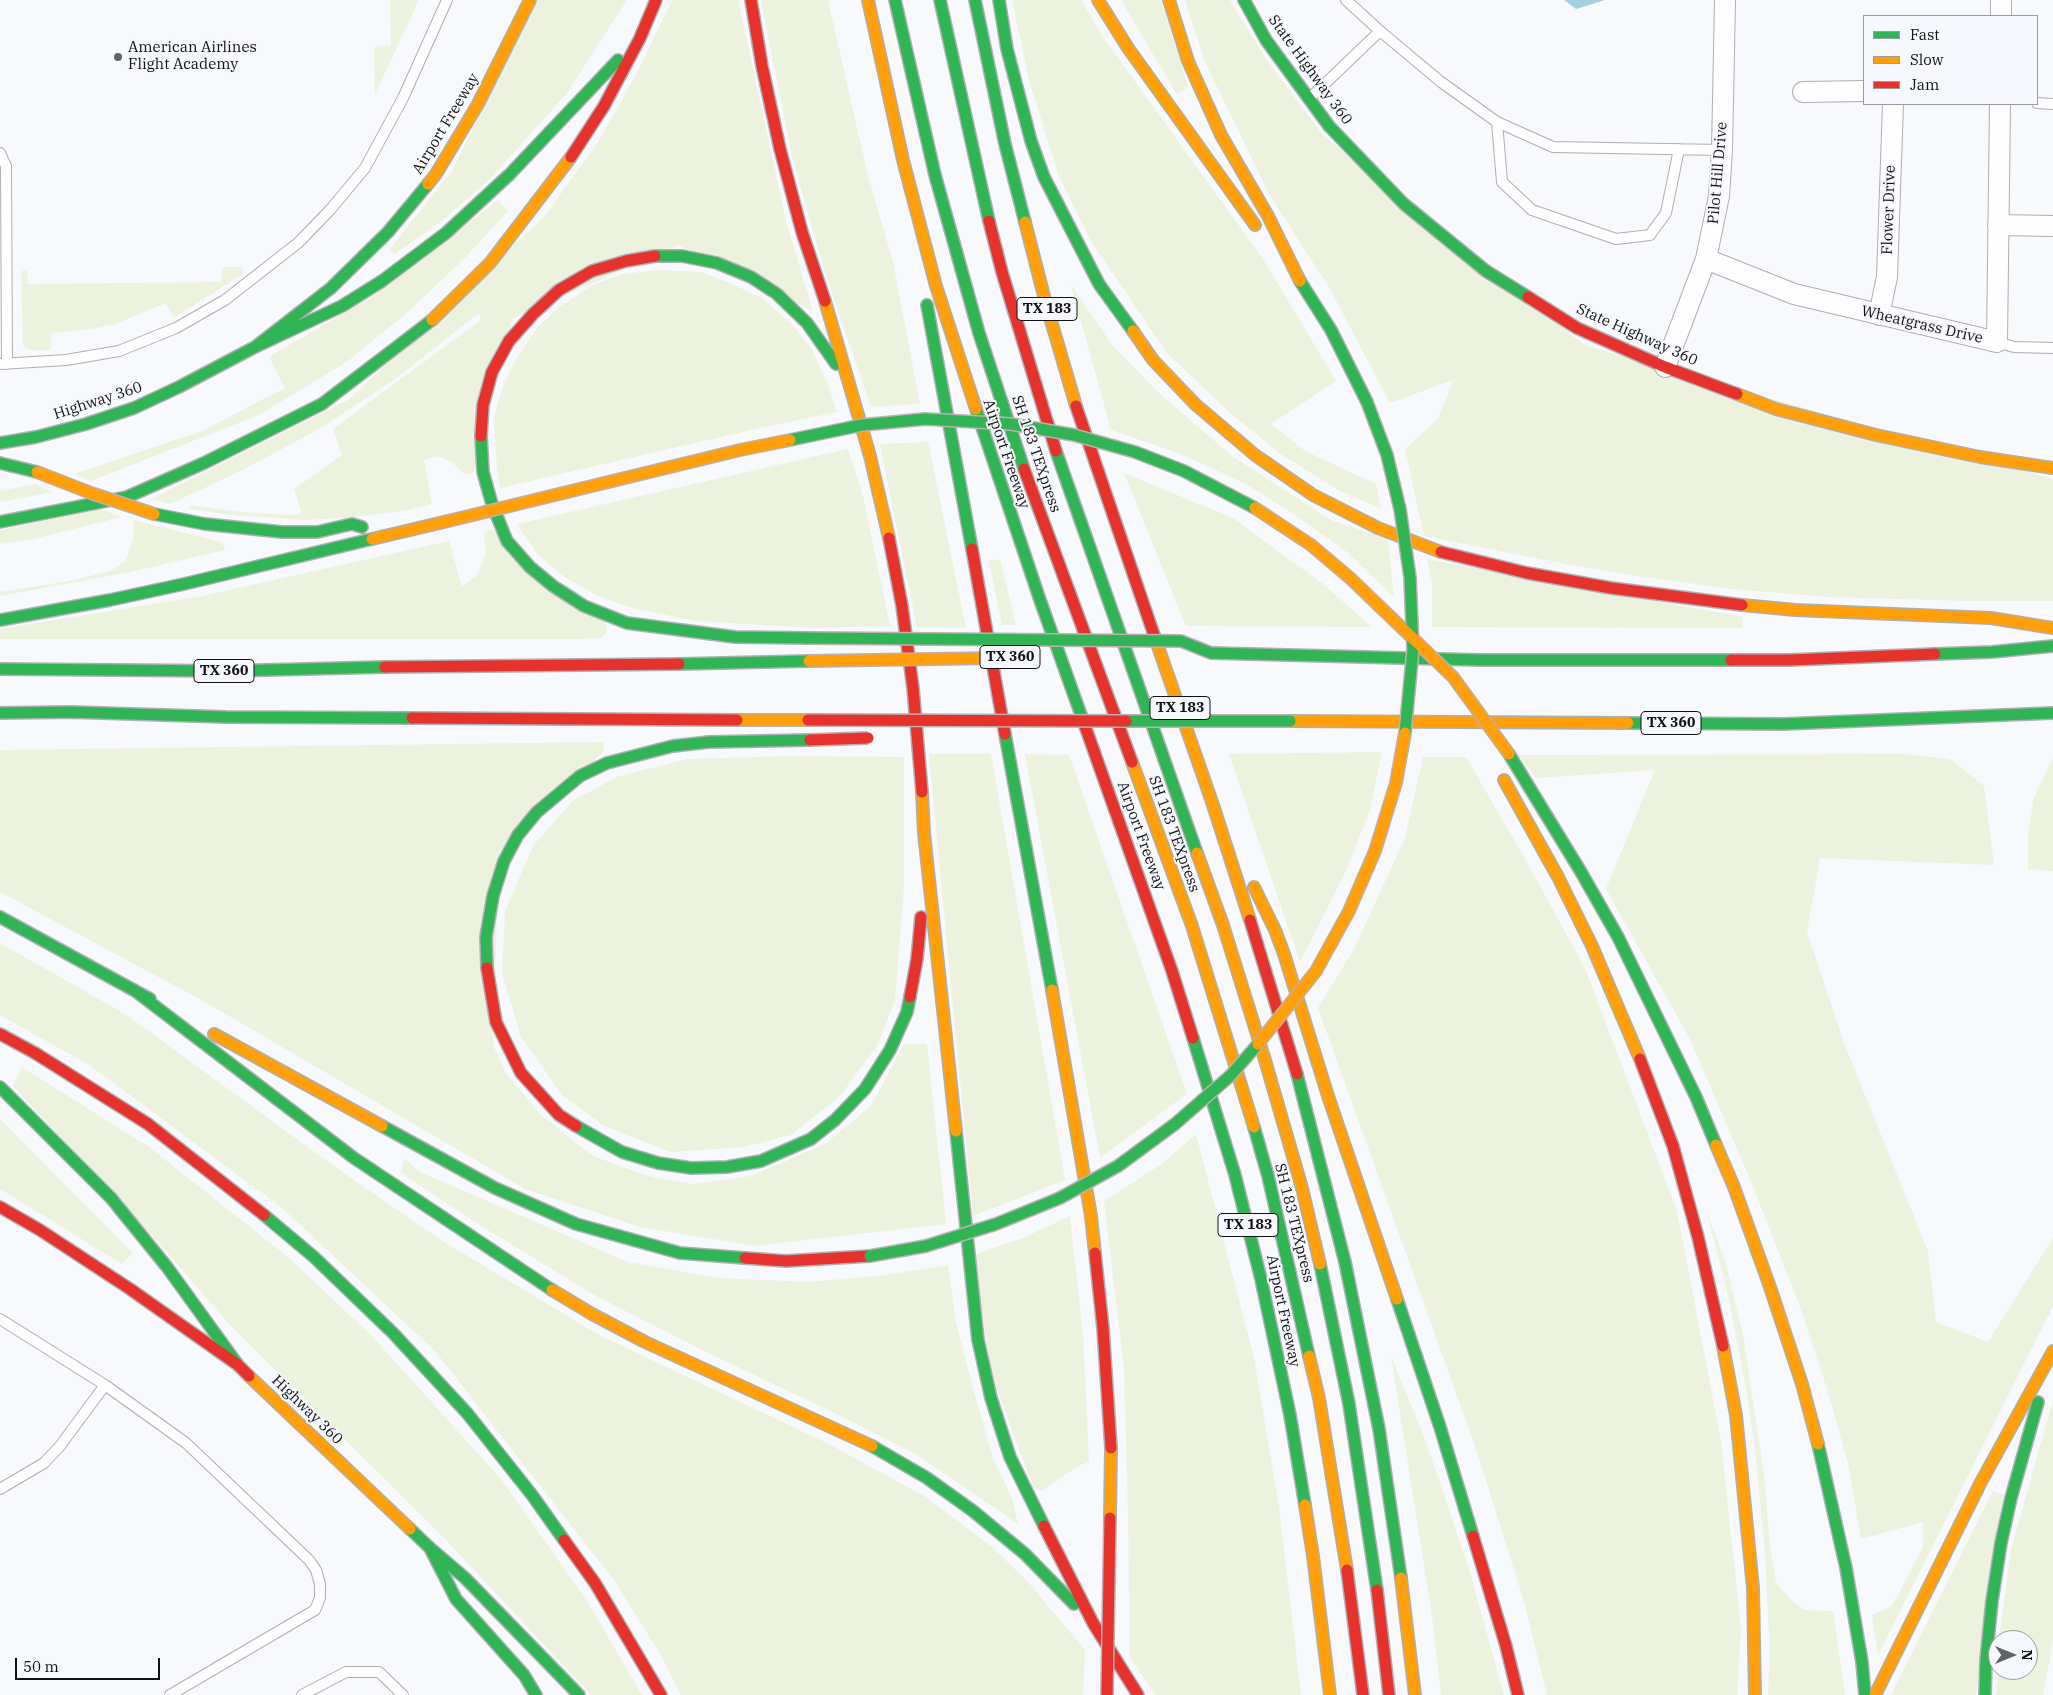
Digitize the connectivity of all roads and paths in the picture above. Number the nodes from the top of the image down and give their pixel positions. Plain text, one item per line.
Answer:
1 (447, 0) edge
2 (530, 0) edge
3 (656, 0) edge
4 (751, 0) edge
5 (868, 0) edge
6 (895, 0) edge
7 (940, 0) edge
8 (975, 0) edge
9 (999, 0) edge
10 (1098, 0) edge
11 (1169, 0) edge
12 (1244, 0) edge
13 (1346, 0) edge
14 (1725, 0) edge
15 (2001, 0) edge
16 (2000, 15) edge
17 (1380, 31) junction
18 (640, 38) junction
19 (1863, 91) edge
20 (1803, 92) dead end
21 (1310, 99) junction
22 (2038, 104) edge
23 (2053, 104) edge
24 (1893, 105) edge
25 (2000, 105) edge
26 (1497, 122) junction
27 (1679, 149) junction
28 (1722, 150) junction
29 (0, 152) edge
30 (903, 160) junction
31 (1998, 225) junction
32 (2053, 226) edge
33 (1706, 260) junction
34 (3, 263) edge
35 (1293, 270) junction
36 (1879, 316) junction
37 (1997, 342) junction
38 (255, 347) junction
39 (2053, 348) edge
40 (3, 364) edge
41 (1665, 367) junction
42 (853, 393) junction
43 (0, 443) edge
44 (0, 462) edge
45 (2053, 468) edge
46 (0, 522) edge
47 (396, 534) junction
48 (0, 620) edge
49 (2053, 628) edge
50 (2053, 646) edge
51 (1426, 652) junction
52 (1211, 653) junction
53 (1044, 656) dead end
54 (1005, 657) dead end
55 (0, 669) edge
56 (1443, 684) dead end
57 (1458, 709) dead end
58 (0, 713) edge
59 (2053, 713) edge
60 (966, 720) junction
61 (942, 732) dead end
62 (1475, 734) dead end
63 (905, 737) dead end
64 (924, 737) dead end
65 (876, 738) dead end
66 (1496, 767) dead end
67 (1213, 805) junction
68 (924, 833) junction
69 (0, 917) edge
70 (134, 990) junction
71 (0, 1034) edge
72 (0, 1087) edge
73 (0, 1207) edge
74 (0, 1319) edge
75 (2052, 1354) edge
76 (238, 1365) junction
77 (104, 1385) junction
78 (0, 1489) edge
79 (430, 1548) junction
80 (1093, 1623) junction
81 (170, 1695) edge
82 (302, 1695) edge
83 (403, 1695) edge
84 (536, 1695) edge
85 (579, 1695) edge
86 (661, 1695) edge
87 (1108, 1695) edge
88 (1138, 1695) edge
89 (1330, 1695) edge
90 (1363, 1695) edge
91 (1389, 1695) edge
92 (1415, 1695) edge
93 (1518, 1695) edge
94 (1754, 1695) edge
95 (1865, 1695) edge
96 (1875, 1695) edge
97 (1985, 1695) edge

1 - 40 lane
2 - 38 main road, Airport Freeway
3 - 18 main road
4 - 42 main road
5 - 30 main road, Airport Freeway / TX 183
6 - 90 main road, SH 183 TEXpress
7 - 91 main road, SH 183 TEXpress / TX 183
8 - 67 main road, TX 183
9 - 49 main road
10 - 35 main road
11 - 35 main road
12 - 21 main road, State Highway 360
13 - 17 lane
14 - 28 street, Pilot Hill Drive
15 - 16 street
17 - 21 lane
17 - 26 lane
18 - 38 main road
18 - 46 main road
19 - 20 street
21 - 41 main road, State Highway 360
22 - 23 lane
24 - 36 street, Flower Drive
25 - 31 street, Wheatgrass Drive
26 - 27 lane
26 - 27 lane
27 - 28 lane
28 - 33 street, Pilot Hill Drive
29 - 34 lane
30 - 87 main road, bridge
30 - 89 main road, Airport Freeway / TX 183
31 - 32 street
31 - 37 street, Wheatgrass Drive
33 - 36 street, Wheatgrass Drive
33 - 41 street, Pilot Hill Drive
34 - 40 lane
35 - 70 main road, bridge
36 - 37 street, Wheatgrass Drive
37 - 39 lane
38 - 43 main road, Highway 360
41 - 45 main road, State Highway 360
42 - 52 main road, bridge
42 - 68 main road
44 - 47 main road, bridge
47 - 48 main road
47 - 51 main road, bridge
50 - 52 main road, TX 360
51 - 56 main road
51 - 95 main road, bridge
52 - 53 main road, TX 360
54 - 55 main road, TX 360, bridge
57 - 62 main road
58 - 60 main road, TX 360, bridge
59 - 60 main road, TX 360, bridge
60 - 61 main road
63 - 64 main road
65 - 68 main road, bridge
66 - 94 main road
67 - 92 main road, TX 183
67 - 93 main road
68 - 80 main road
69 - 70 main road
70 - 80 main road
71 - 86 main road
72 - 76 main road
73 - 76 main road, Highway 360
74 - 77 lane
75 - 96 main road
75 - 97 main road
76 - 79 main road, Highway 360
77 - 78 lane
77 - 81 lane
79 - 84 main road, Highway 360
79 - 85 main road
80 - 88 main road
82 - 83 lane

